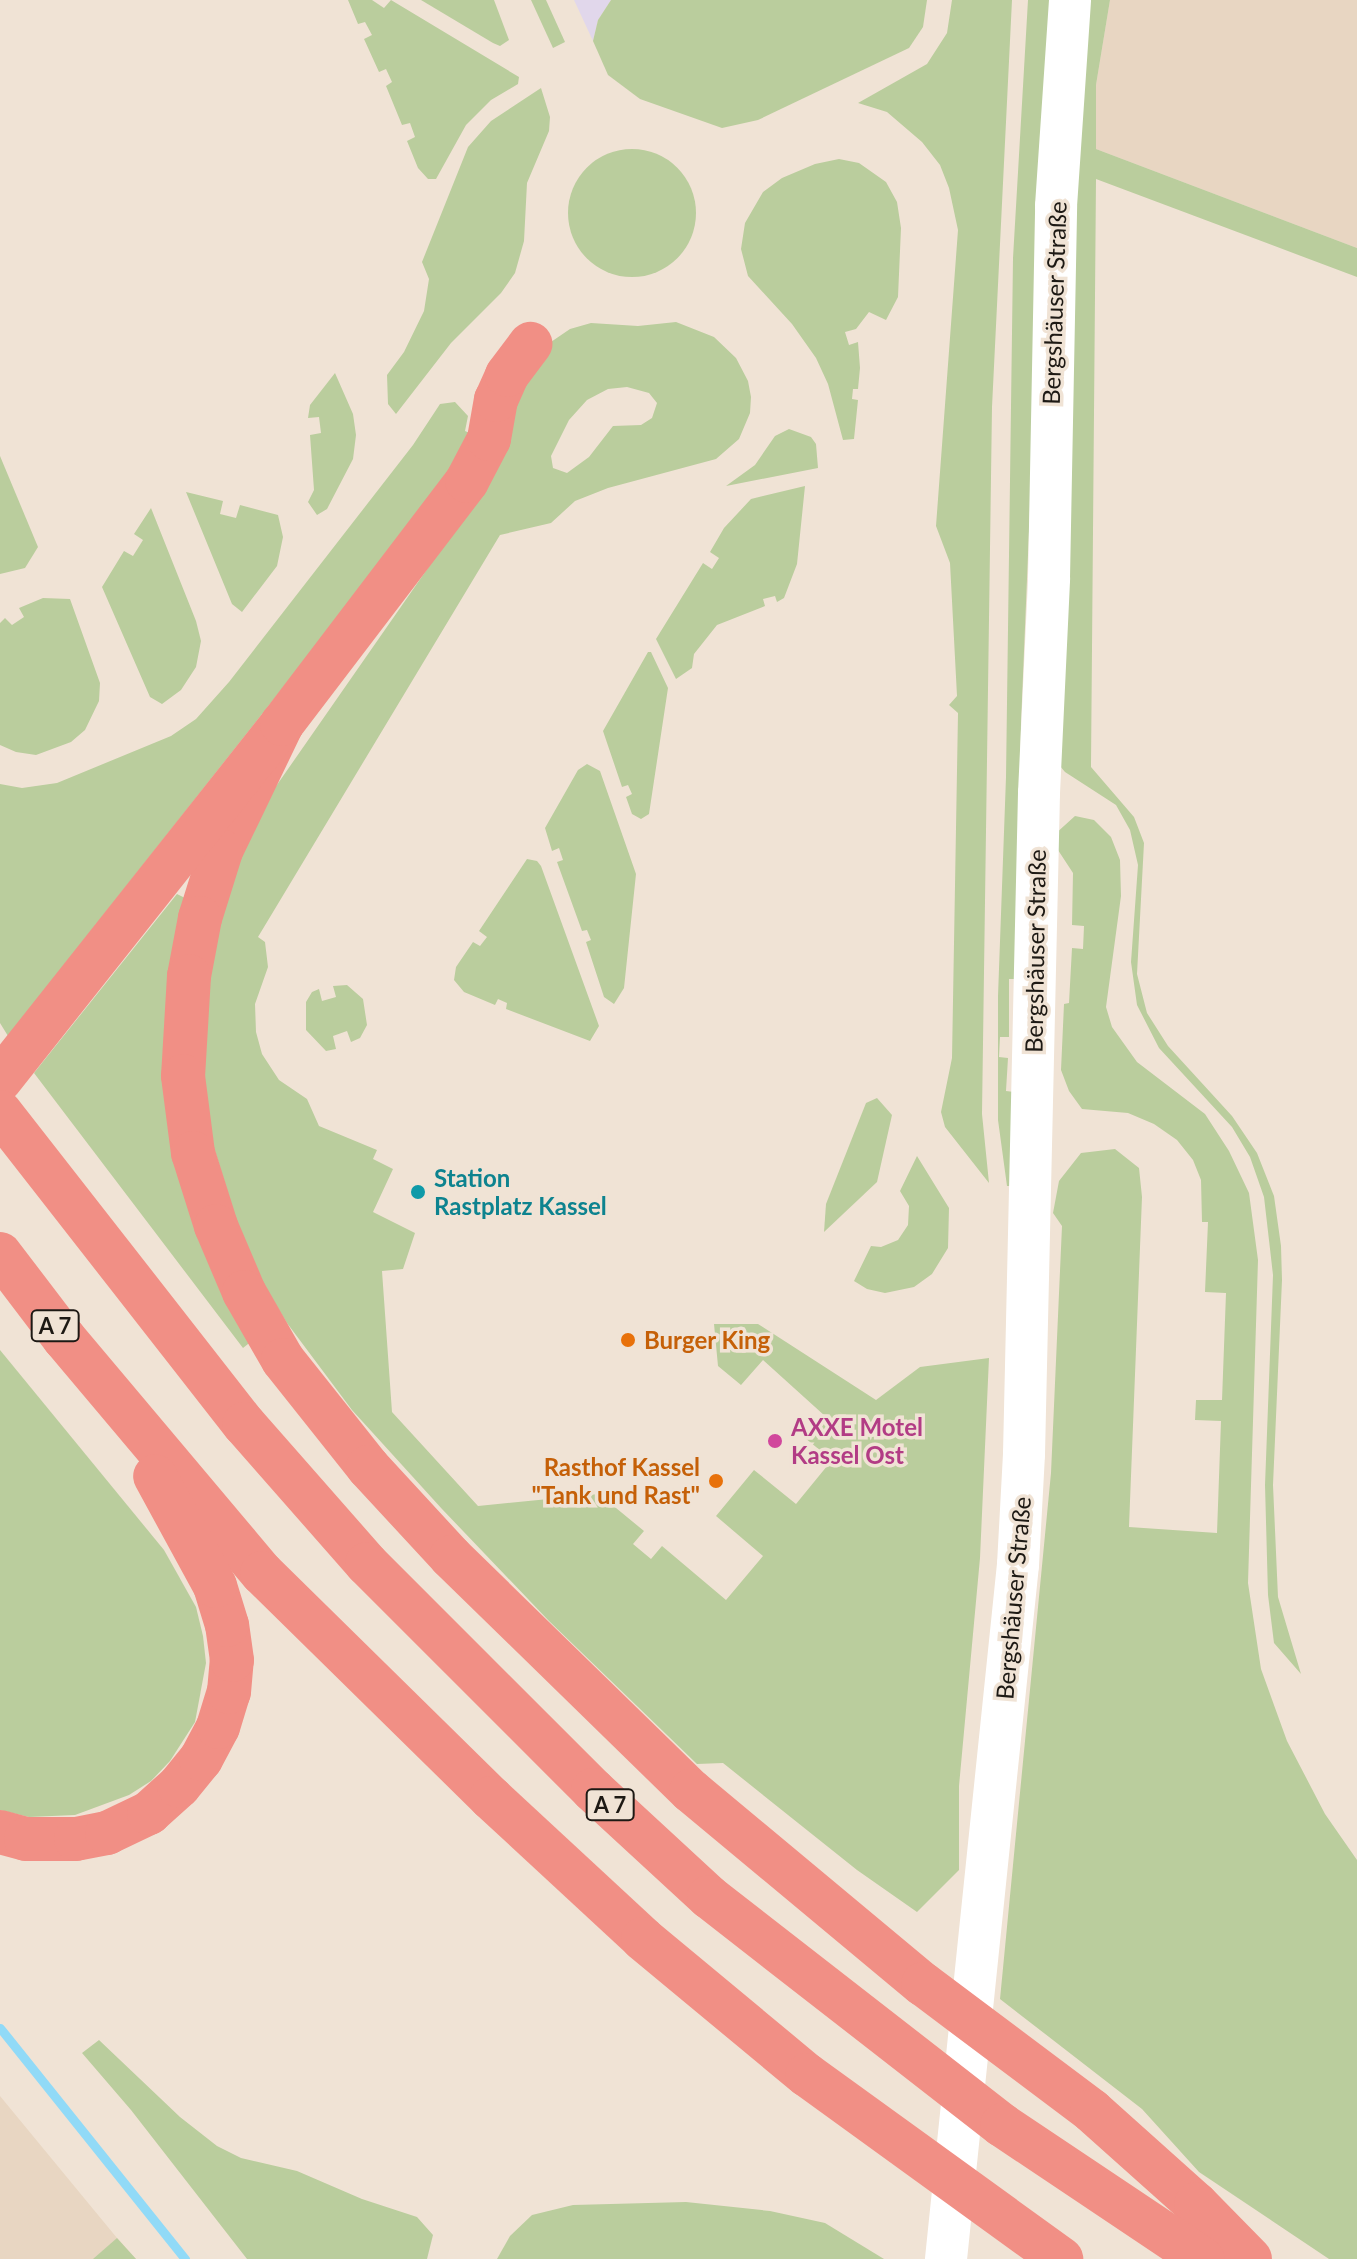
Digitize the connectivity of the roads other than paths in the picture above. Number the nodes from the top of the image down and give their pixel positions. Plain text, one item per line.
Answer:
1 (1070, 0) edge
2 (530, 344) dead end
3 (282, 724) junction
4 (0, 1080) edge
5 (0, 1112) edge
6 (0, 1254) edge
7 (112, 1397) junction
8 (0, 1832) edge
9 (946, 2259) edge
10 (1061, 2259) edge
11 (1202, 2259) edge
12 (1250, 2259) edge

1 - 9 main road, Bergshäuser Straße
2 - 3 highway
3 - 4 highway
3 - 12 highway
5 - 11 highway, A 7
6 - 7 highway, A 7
7 - 8 highway
7 - 10 highway, A 7

